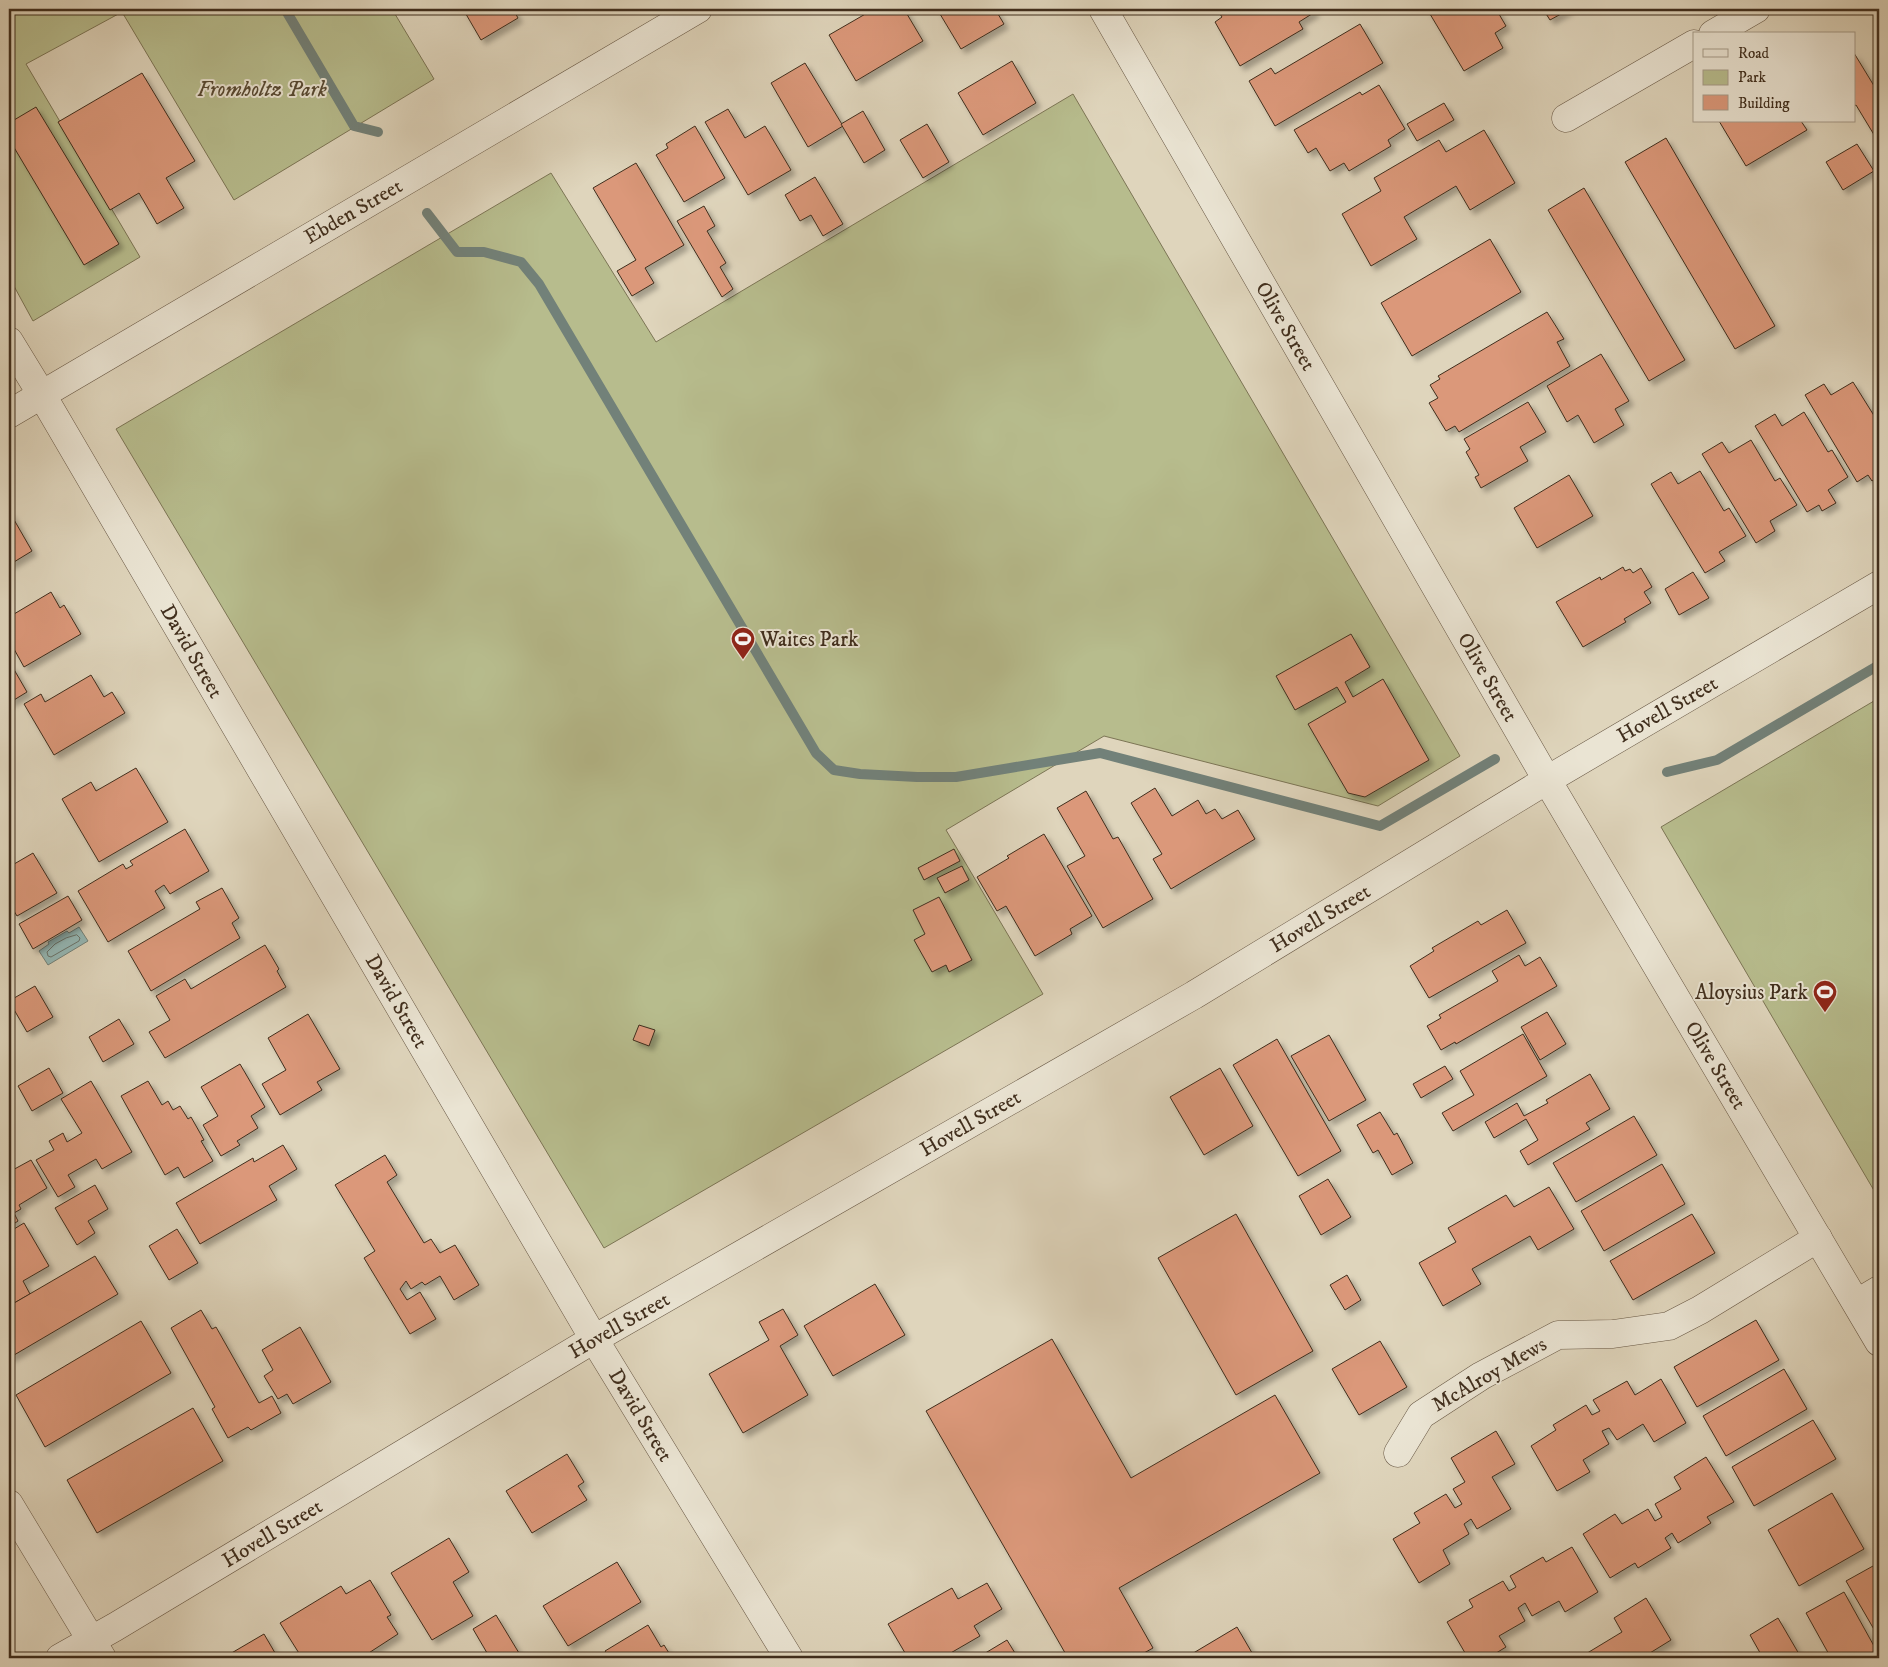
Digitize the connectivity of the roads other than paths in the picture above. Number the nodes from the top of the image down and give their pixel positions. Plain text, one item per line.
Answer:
1 (698, 9) edge
2 (1103, 9) edge
3 (1756, 9) edge
4 (1716, 32) edge
5 (1693, 45) edge
6 (1566, 118) dead end
7 (9, 341) edge
8 (42, 395) junction
9 (9, 414) edge
10 (1879, 585) edge
11 (1547, 780) junction
12 (1818, 1238) junction
13 (1868, 1297) edge
14 (594, 1339) junction
15 (1879, 1342) edge
16 (1398, 1454) dead end
17 (9, 1504) edge
18 (96, 1650) edge
19 (60, 1658) edge
20 (789, 1658) edge

1 - 8 street, Ebden Street
2 - 11 street, Olive Street
3 - 4 street
5 - 6 street
7 - 8 street, David Street
8 - 9 street, Ebden Street
8 - 14 street, David Street
10 - 11 street, Hovell Street
11 - 12 street, Olive Street
11 - 14 street, Hovell Street
12 - 13 street, Olive Street
12 - 16 street, McAlroy Mews
13 - 15 street, Olive Street
14 - 18 street, Hovell Street
14 - 20 street, David Street
17 - 18 street
18 - 19 street, Hovell Street

